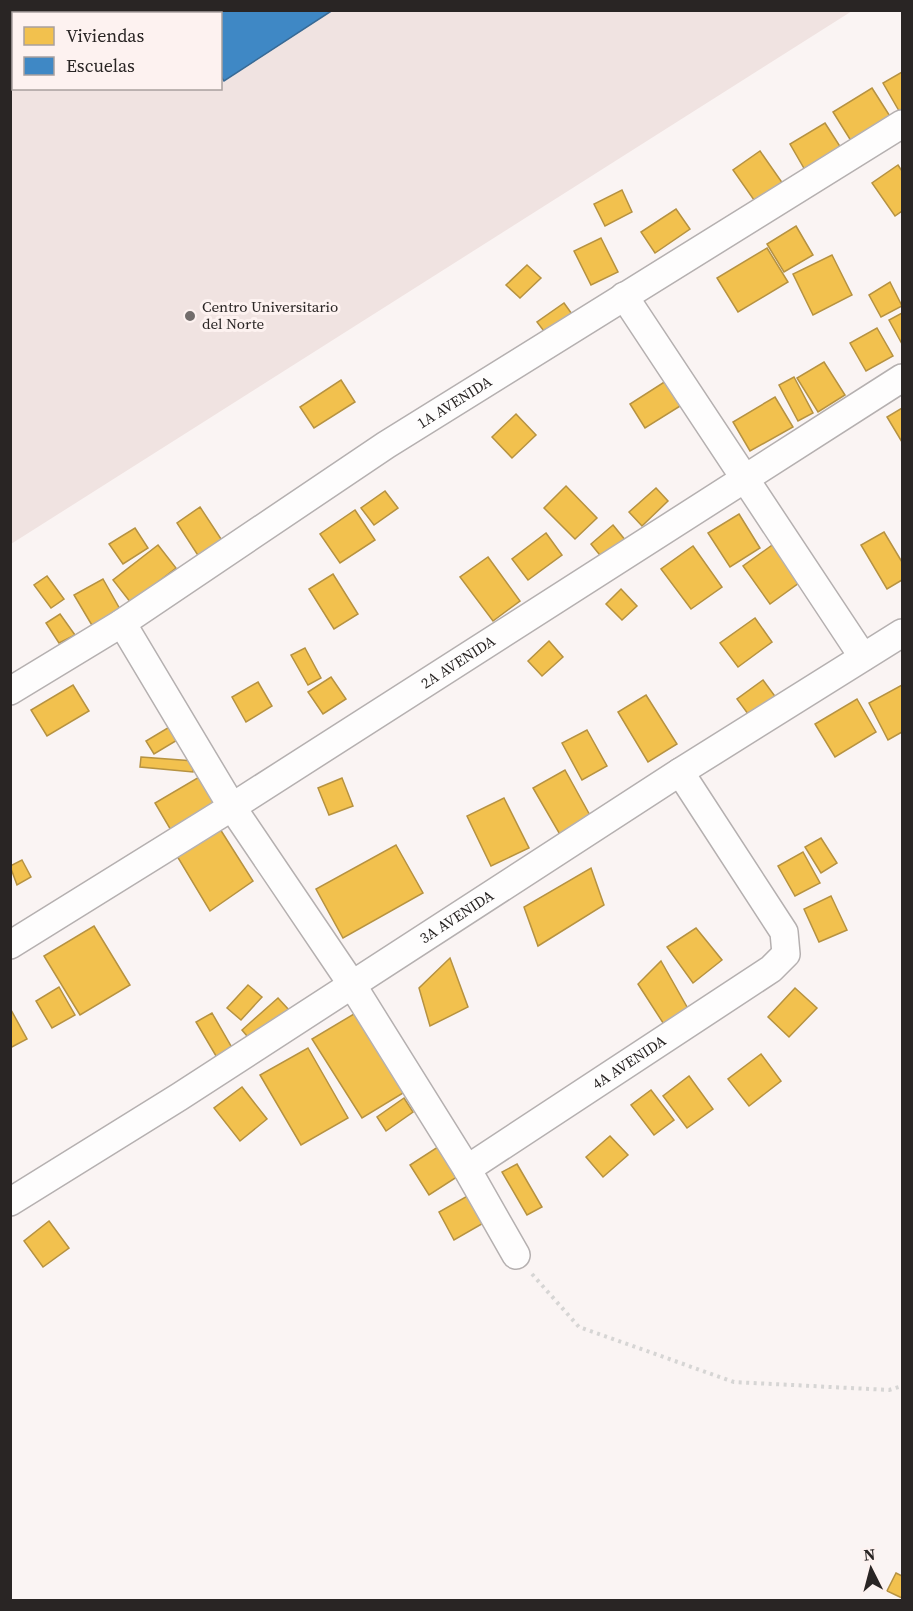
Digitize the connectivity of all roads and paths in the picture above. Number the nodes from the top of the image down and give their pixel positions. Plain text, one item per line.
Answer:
1 (903, 124) edge
2 (624, 296) junction
3 (903, 378) edge
4 (742, 478) junction
5 (122, 623) junction
6 (903, 633) edge
7 (863, 657) junction
8 (10, 691) edge
9 (680, 772) junction
10 (232, 807) junction
11 (10, 945) edge
12 (351, 983) junction
13 (467, 1169) junction
14 (10, 1202) edge
15 (516, 1255) joint
16 (903, 1386) edge

1 - 2 street, 1A AVENIDA
2 - 4 street
2 - 5 street, 1A AVENIDA
3 - 4 street, 2A AVENIDA
4 - 7 street
4 - 10 street, 2A AVENIDA
5 - 8 street, 1A AVENIDA
5 - 10 street
6 - 7 street, 3A AVENIDA
7 - 9 street, 3A AVENIDA
9 - 12 street, 3A AVENIDA
9 - 13 street, 4A AVENIDA
10 - 11 street, 2A AVENIDA
10 - 12 street
12 - 13 street
12 - 14 street, 3A AVENIDA
13 - 15 street
15 - 16 path

